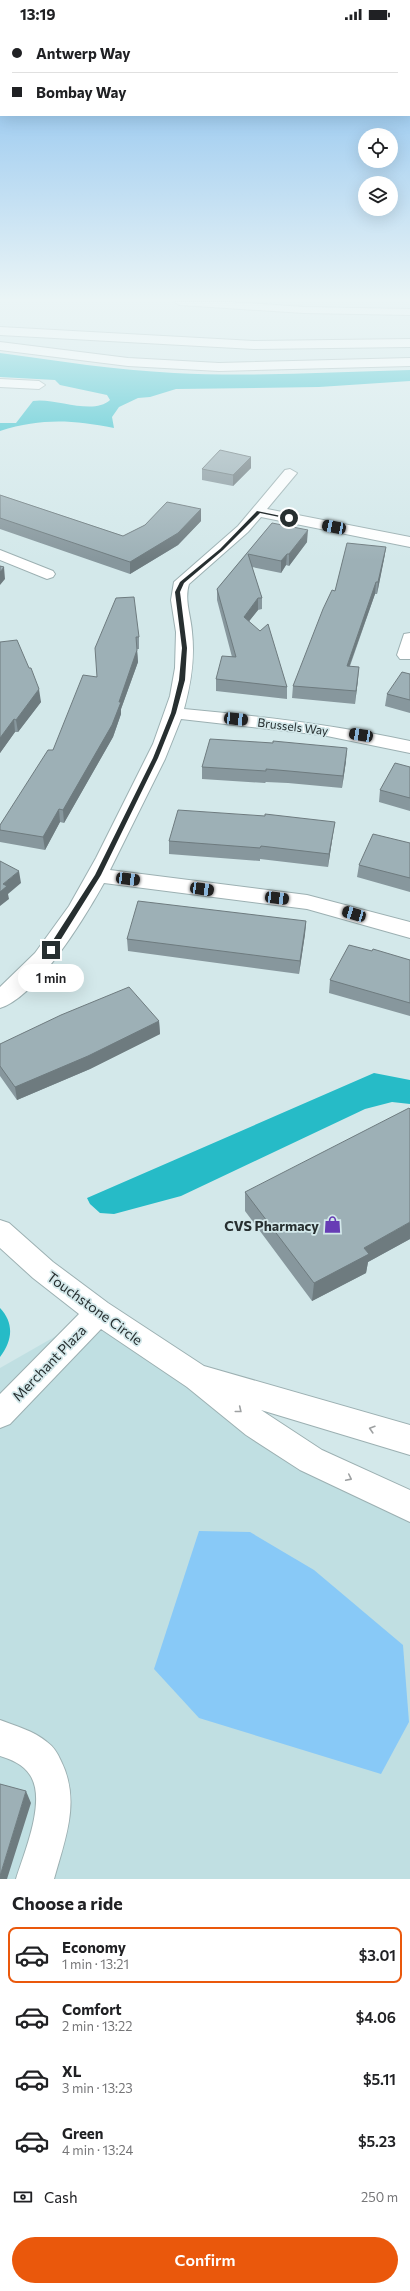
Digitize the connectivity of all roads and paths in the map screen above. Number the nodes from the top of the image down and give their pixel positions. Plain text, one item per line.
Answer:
1 (290, 473) dead end
2 (259, 512) junction
3 (410, 542) edge
4 (0, 555) edge
5 (47, 574) dead end
6 (410, 638) edge
7 (406, 655) dead end
8 (174, 713) junction
9 (410, 747) edge
10 (98, 875) junction
11 (410, 930) edge
12 (0, 1000) edge
13 (0, 1231) edge
14 (98, 1312) junction
15 (197, 1377) junction
16 (0, 1414) edge
17 (410, 1440) edge
18 (410, 1506) edge
19 (0, 1738) edge
20 (35, 1879) edge

1 - 2 street
2 - 3 street
2 - 8 street
4 - 5 street
6 - 7 street
8 - 9 street, Brussels Way
8 - 10 street
10 - 11 street
10 - 12 street
13 - 14 street, Touchstone Circle
14 - 15 street, Touchstone Circle
14 - 16 street, Merchant Plaza
17 -> 15 street, Touchstone Circle
15 -> 18 street, Touchstone Circle
19 - 20 street

